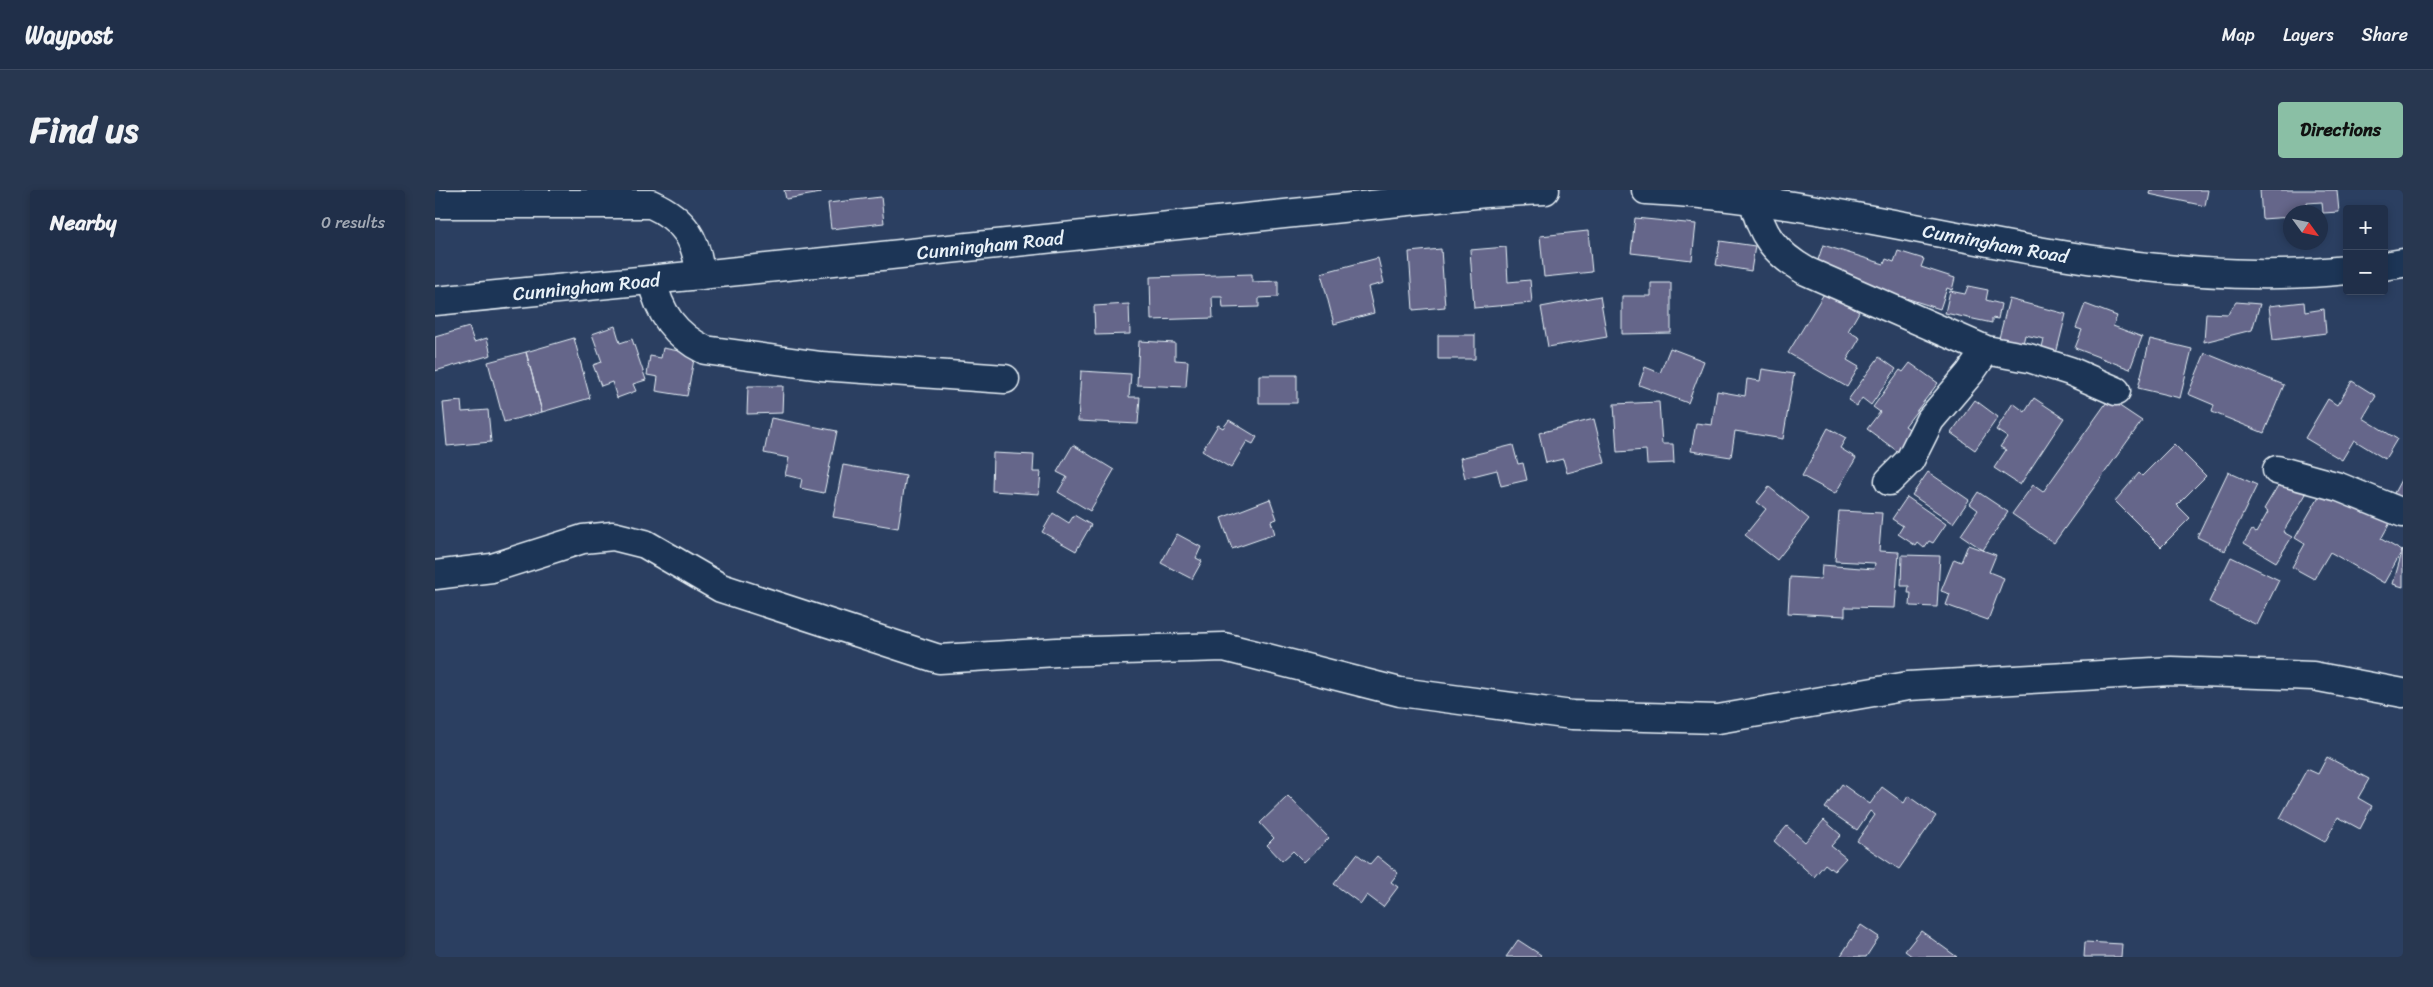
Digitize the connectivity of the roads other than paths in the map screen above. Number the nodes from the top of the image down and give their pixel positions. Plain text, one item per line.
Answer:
1 (1545, 190) edge
2 (1646, 190) edge
3 (1485, 192) edge
4 (1753, 200) junction
5 (435, 204) edge
6 (2403, 263) edge
7 (2388, 265) edge
8 (2343, 270) edge
9 (700, 275) junction
10 (652, 280) junction
11 (435, 301) edge
12 (1987, 350) junction
13 (1005, 379) dead end
14 (2116, 391) dead end
15 (2277, 470) dead end
16 (1889, 481) dead end
17 (2403, 512) edge
18 (435, 575) edge
19 (2403, 693) edge

1 - 3 street, Cunningham Road
2 - 4 street, Cunningham Road
3 - 9 street, Cunningham Road
4 - 8 street, Cunningham Road
4 - 12 street
5 - 9 street
6 - 7 street
9 - 10 street, Cunningham Road
10 - 11 street, Cunningham Road
10 - 13 street
12 - 14 street
12 - 16 street
15 - 17 street
18 - 19 street

